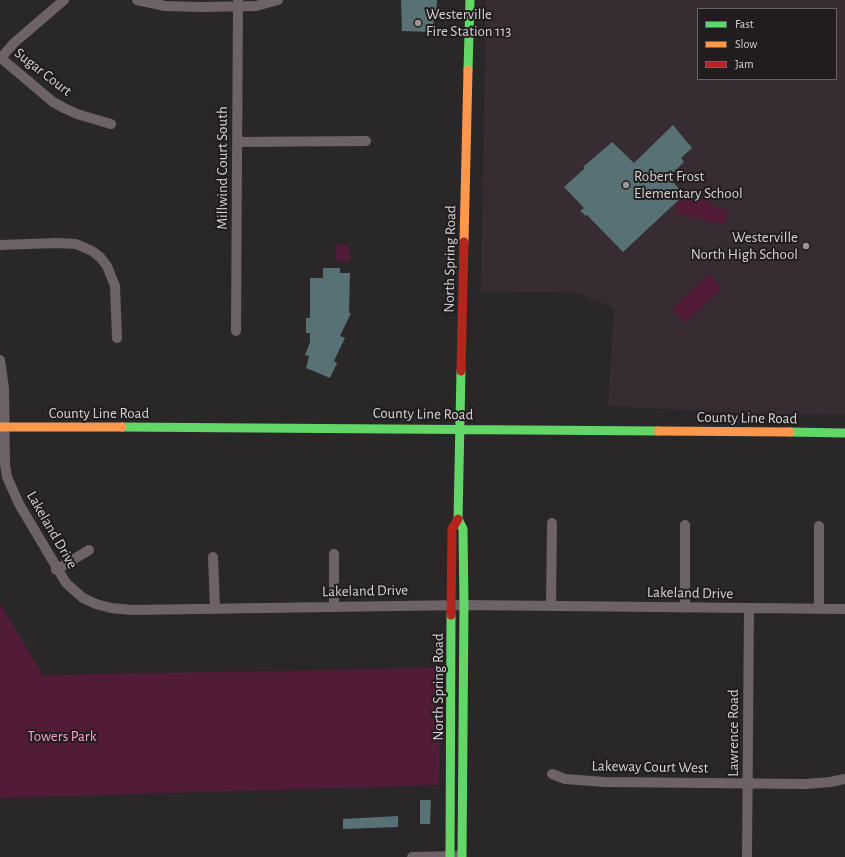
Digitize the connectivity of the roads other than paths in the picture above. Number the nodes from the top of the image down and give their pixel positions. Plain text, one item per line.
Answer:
1 (64, 0) edge
2 (137, 0) edge
3 (278, 0) edge
4 (470, 0) edge
5 (238, 3) edge
6 (0, 58) edge
7 (111, 124) dead end
8 (366, 141) dead end
9 (238, 142) junction
10 (0, 245) edge
11 (236, 331) dead end
12 (117, 338) dead end
13 (0, 360) edge
14 (2, 427) edge
15 (461, 429) junction
16 (845, 433) edge
17 (458, 519) junction
18 (552, 523) dead end
19 (686, 525) dead end
20 (819, 526) dead end
21 (90, 550) dead end
22 (334, 554) dead end
23 (213, 557) dead end
24 (56, 570) junction
25 (452, 605) junction
26 (464, 605) junction
27 (551, 606) junction
28 (334, 607) junction
29 (215, 608) junction
30 (685, 608) junction
31 (749, 608) junction
32 (819, 609) junction
33 (845, 609) edge
34 (552, 774) dead end
35 (845, 779) edge
36 (748, 783) junction
37 (462, 856) edge
38 (412, 857) edge
39 (450, 857) edge
40 (747, 857) edge

1 - 6 street
2 - 5 street
3 - 5 street
4 - 15 main road, North Spring Road
5 - 9 street, Millwind Court South
6 - 7 street, Sugar Court
8 - 9 street
9 - 11 street, Millwind Court South
10 - 12 street
13 - 14 street, Lakeland Drive
14 - 15 main road, County Line Road
14 - 24 street, Lakeland Drive
15 - 16 main road, County Line Road
15 - 17 main road, North Spring Road
17 - 25 main road, North Spring Road
17 - 26 main road, North Spring Road
18 - 27 street
19 - 30 street
20 - 32 street
21 - 24 street
22 - 28 street
23 - 29 street
24 - 29 street, Lakeland Drive
25 - 26 street, Lakeland Drive
25 - 28 street, Lakeland Drive
25 - 39 main road, North Spring Road
26 - 27 street, Lakeland Drive
26 - 37 main road, North Spring Road
27 - 30 street, Lakeland Drive
28 - 29 street, Lakeland Drive
30 - 31 street, Lakeland Drive
31 - 32 street, Lakeland Drive
31 - 36 street, Lawrence Road
32 - 33 street, Lakeland Drive
34 - 36 street, Lakeway Court West
35 - 36 street, Lakeway Court West
36 - 40 street, Lawrence Road
37 - 39 street
38 - 39 street

